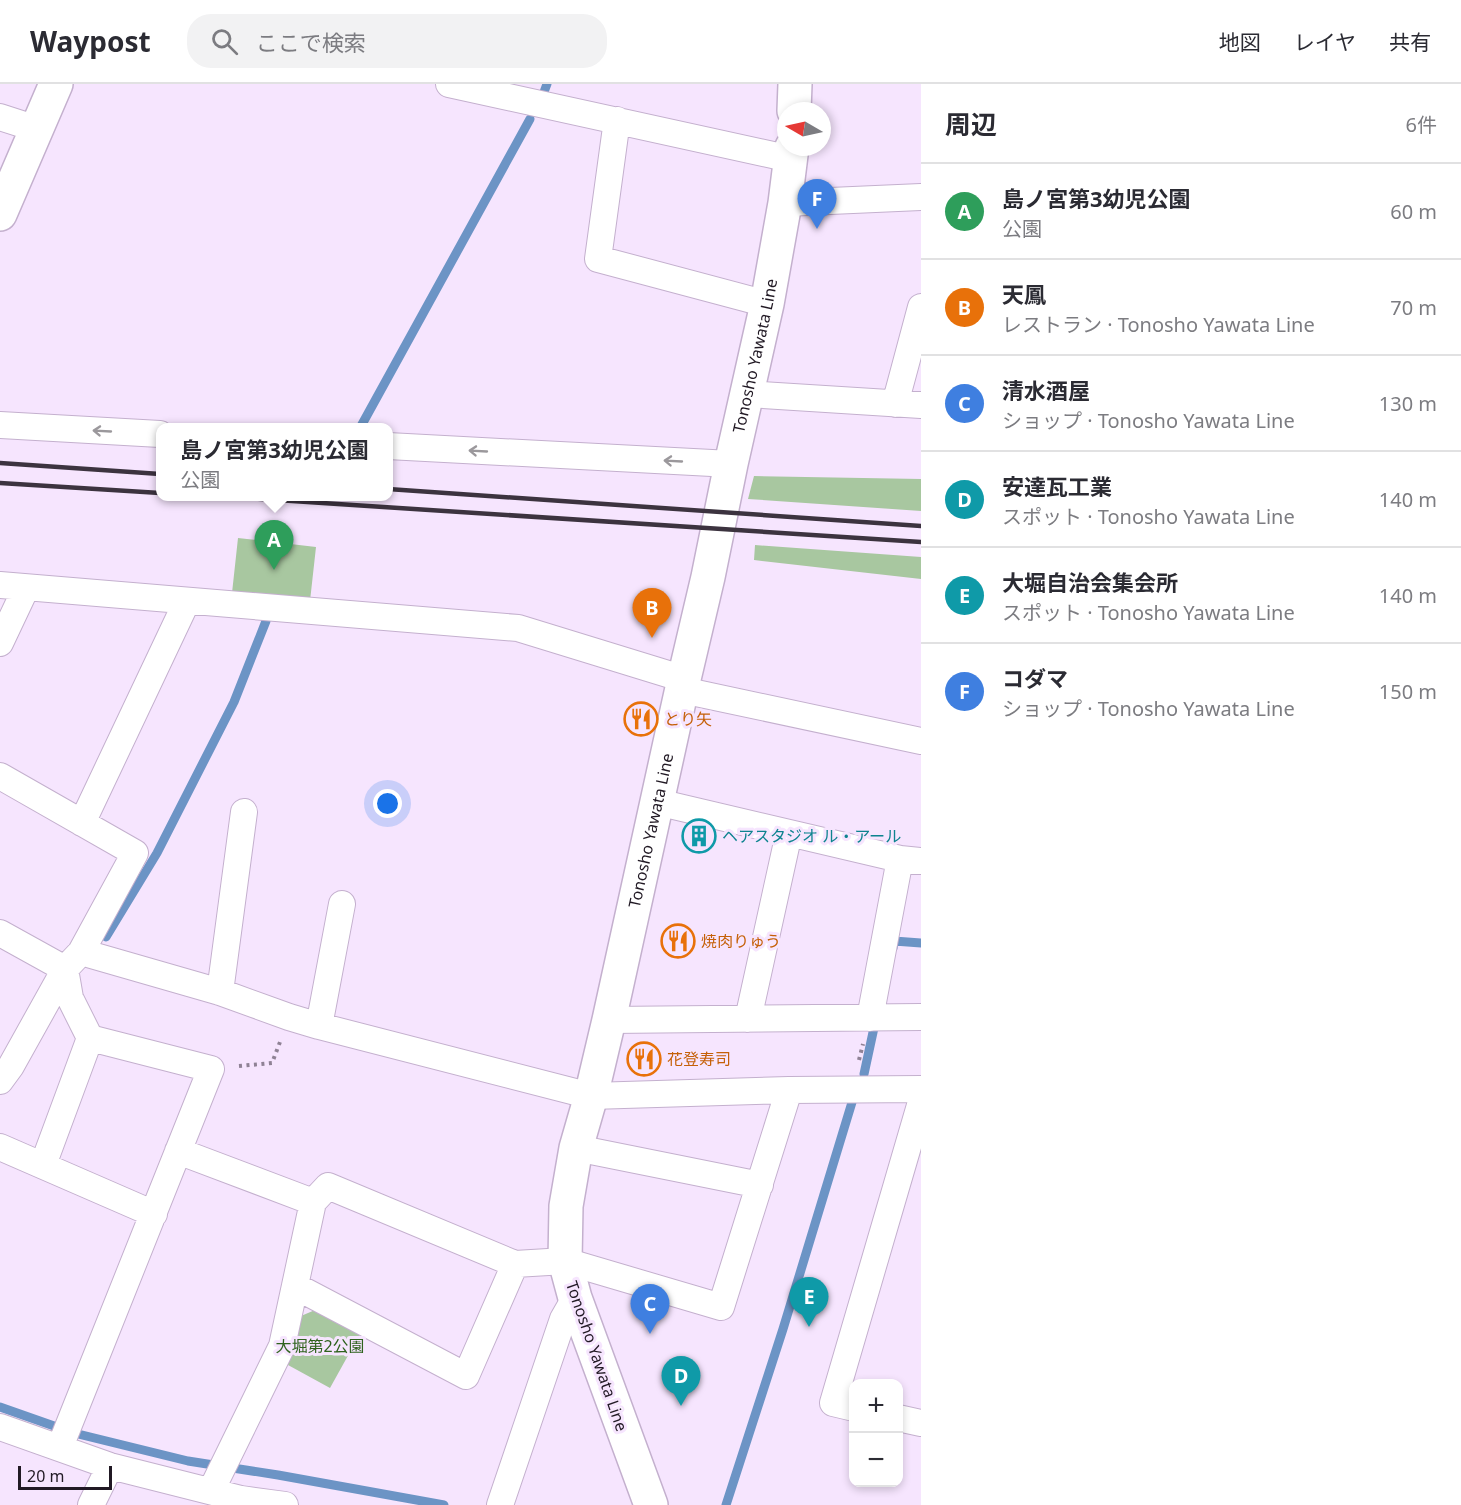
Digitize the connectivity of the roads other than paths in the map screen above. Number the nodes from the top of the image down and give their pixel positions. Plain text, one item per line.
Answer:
1 (56, 84) edge
2 (449, 84) edge
3 (795, 84) edge
4 (794, 102) edge
5 (0, 117) edge
6 (617, 120) junction
7 (37, 129) junction
8 (777, 150) edge
9 (791, 156) edge
10 (921, 197) edge
11 (785, 203) junction
12 (0, 214) edge
13 (767, 304) junction
14 (921, 307) edge
15 (747, 394) junction
16 (895, 404) junction
17 (921, 405) edge
18 (0, 425) edge
19 (156, 434) edge
20 (393, 446) edge
21 (731, 464) junction
22 (0, 585) edge
23 (26, 588) junction
24 (187, 601) junction
25 (0, 643) edge
26 (683, 684) junction
27 (921, 741) edge
28 (0, 776) edge
29 (657, 802) junction
30 (244, 812) dead end
31 (82, 823) junction
32 (789, 833) junction
33 (910, 860) edge
34 (342, 904) dead end
35 (0, 933) edge
36 (73, 960) junction
37 (220, 992) junction
38 (921, 1017) edge
39 (870, 1018) junction
40 (748, 1019) junction
41 (609, 1020) junction
42 (319, 1026) junction
43 (90, 1038) junction
44 (4, 1070) edge
45 (921, 1089) edge
46 (789, 1090) junction
47 (591, 1096) junction
48 (921, 1102) edge
49 (0, 1147) edge
50 (576, 1148) junction
51 (178, 1151) junction
52 (43, 1165) junction
53 (760, 1185) junction
54 (314, 1202) junction
55 (154, 1214) junction
56 (565, 1261) junction
57 (515, 1264) junction
58 (296, 1286) junction
59 (575, 1298) junction
60 (849, 1407) edge
61 (903, 1419) edge
62 (921, 1424) edge
63 (0, 1427) edge
64 (60, 1447) junction
65 (110, 1466) junction
66 (211, 1491) junction
67 (239, 1502) edge
68 (91, 1505) edge
69 (285, 1505) edge
70 (500, 1505) edge
71 (651, 1505) edge

1 - 7 main road
2 - 6 street
3 - 4 main road
5 - 7 street
6 - 8 street
6 - 13 street
7 - 12 main road
9 - 11 main road, Tonosho Yawata Line
10 - 11 street
11 - 13 main road, Tonosho Yawata Line
13 - 15 main road, Tonosho Yawata Line
14 - 16 street
15 - 16 street
15 - 21 main road, Tonosho Yawata Line
16 - 17 street
19 -> 18 street
21 -> 20 street
21 - 26 main road, Tonosho Yawata Line
22 - 23 street
23 - 24 street
23 - 25 street
24 - 26 street
24 - 31 street
26 - 27 street
26 - 29 main road, Tonosho Yawata Line
28 - 31 street
29 - 32 street
29 - 41 main road, Tonosho Yawata Line
30 - 37 street
31 - 36 street
32 - 33 street
32 - 40 street
33 - 39 street
34 - 42 street
35 - 36 street
36 - 37 street
36 - 43 street
36 - 44 street
37 - 42 street
38 - 39 street
39 - 40 street
40 - 41 street
41 - 47 main road, Tonosho Yawata Line
42 - 47 street
43 - 51 street
43 - 52 street
45 - 46 street
46 - 47 street
46 - 53 street
47 - 50 main road, Tonosho Yawata Line
48 - 60 street
49 - 52 street
50 - 53 street
50 - 56 main road, Tonosho Yawata Line
51 - 54 street
51 - 55 street
52 - 55 street
53 - 56 street
54 - 57 street
54 - 58 street
55 - 64 street
56 - 57 street
56 - 59 main road, Tonosho Yawata Line
57 - 58 street
58 - 66 street
59 - 70 street
59 - 71 main road, Tonosho Yawata Line
61 - 62 street
63 - 64 street
64 - 65 street
65 - 66 street
65 - 68 street
66 - 67 street
67 - 69 street

